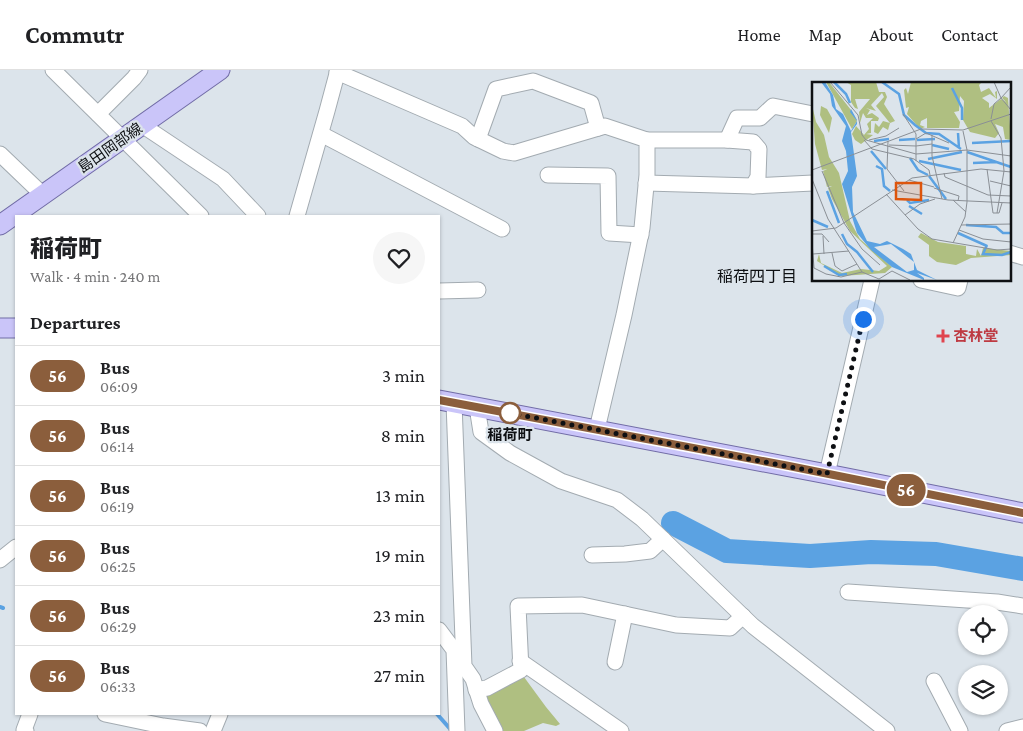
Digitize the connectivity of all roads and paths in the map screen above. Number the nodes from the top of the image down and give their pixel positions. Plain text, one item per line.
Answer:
1 (53, 70) edge
2 (140, 70) edge
3 (220, 70) edge
4 (337, 71) edge
5 (98, 114) junction
6 (812, 114) edge
7 (142, 124) junction
8 (598, 128) junction
9 (321, 134) junction
10 (122, 138) junction
11 (478, 139) junction
12 (647, 140) junction
13 (727, 140) junction
14 (0, 154) edge
15 (548, 175) dead end
16 (646, 183) junction
17 (812, 183) edge
18 (753, 186) junction
19 (43, 194) junction
20 (200, 215) edge
21 (257, 215) edge
22 (297, 215) edge
23 (0, 226) edge
24 (502, 229) dead end
25 (640, 235) junction
26 (1010, 253) edge
27 (1023, 257) edge
28 (872, 281) edge
29 (926, 281) edge
30 (960, 281) edge
31 (440, 290) edge
32 (478, 290) dead end
33 (0, 328) edge
34 (15, 328) edge
35 (446, 401) edge
36 (477, 407) junction
37 (597, 429) junction
38 (827, 474) junction
39 (1023, 513) edge
40 (662, 539) junction
41 (15, 548) edge
42 (592, 555) dead end
43 (0, 560) edge
44 (848, 592) dead end
45 (1023, 606) edge
46 (625, 614) junction
47 (743, 616) junction
48 (440, 631) edge
49 (459, 656) junction
50 (520, 661) junction
51 (615, 662) dead end
52 (934, 681) dead end
53 (476, 690) junction
54 (30, 715) edge
55 (109, 715) edge
56 (220, 715) edge
57 (1023, 727) edge
58 (26, 731) edge
59 (200, 731) edge
60 (213, 731) edge
61 (457, 731) edge
62 (494, 731) edge
63 (621, 731) edge
64 (887, 731) edge
65 (960, 731) edge
66 (1008, 731) edge

1 - 5 street
2 - 5 street
3 - 7 main road, 島田岡部線
4 - 9 street
4 - 11 street
5 - 10 street
6 - 13 street
7 - 10 main road, 島田岡部線
7 - 21 street
8 - 11 street
8 - 11 street
8 - 12 street
9 - 22 street
9 - 24 street
10 - 19 main road, 島田岡部線
10 - 20 street
12 - 13 street
12 - 16 street
13 - 18 street
14 - 19 street
15 - 25 street
16 - 18 street
16 - 25 street
17 - 18 street
19 - 23 main road, 島田岡部線
25 - 37 street
26 - 27 street
28 - 38 street
29 - 30 street
31 - 32 street
33 - 34 main road
35 - 36 main road
35 - 49 street
36 - 37 main road
36 - 40 street
37 - 38 main road
38 - 39 main road
40 - 42 street
40 - 47 street
41 - 43 street
44 - 45 street
46 - 47 street
46 - 50 street
46 - 51 street
47 - 64 street
48 - 49 street
49 - 53 street
49 - 61 street
50 - 53 street
50 - 63 street
52 - 65 street
53 - 62 street
54 - 58 street
55 - 59 street
56 - 60 street
57 - 66 street

